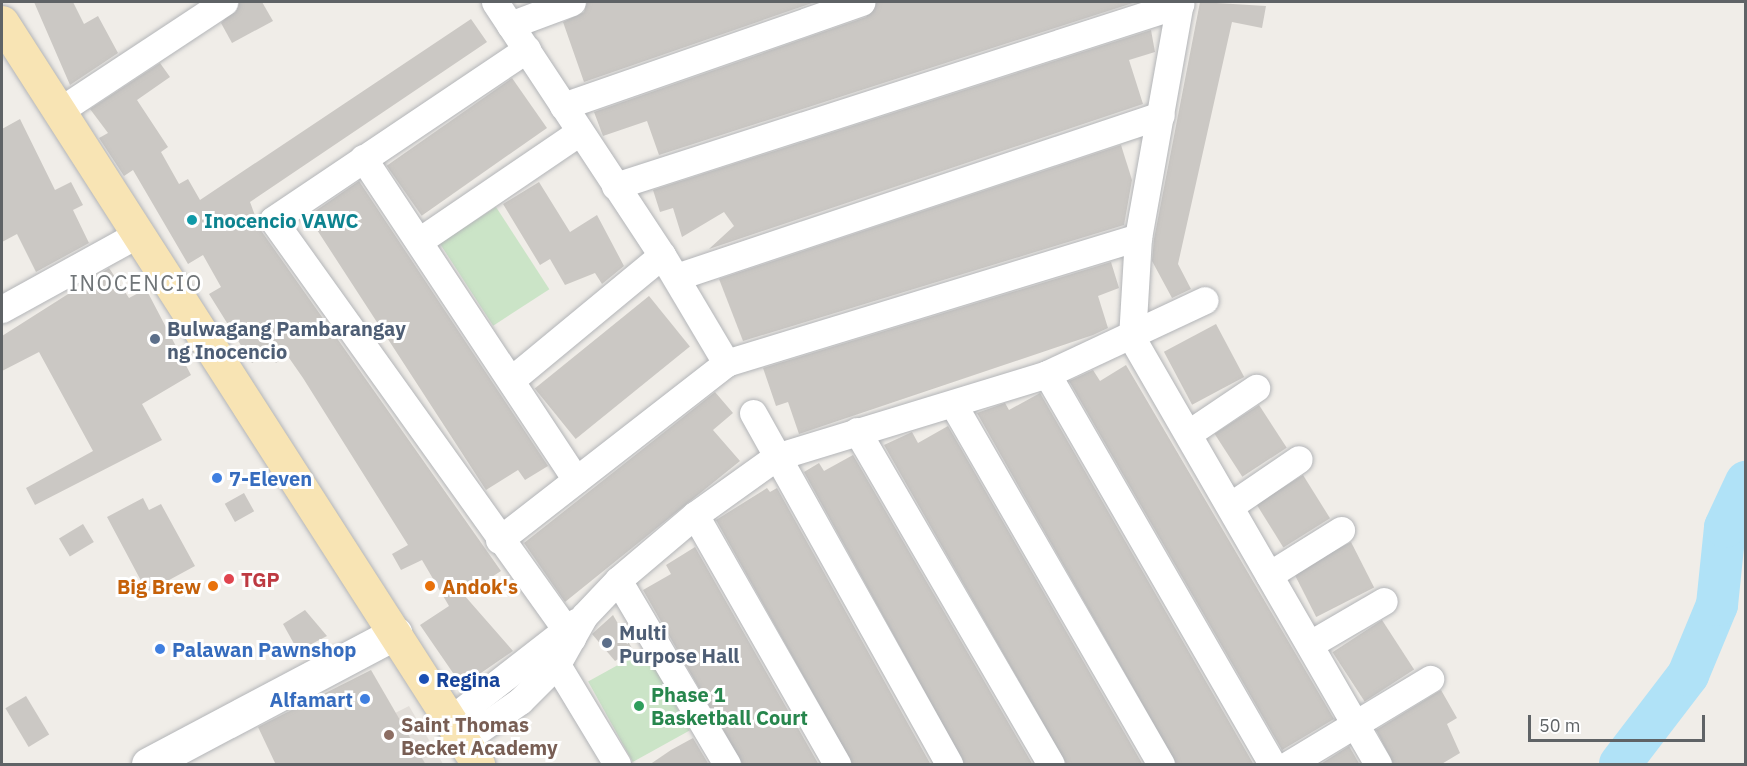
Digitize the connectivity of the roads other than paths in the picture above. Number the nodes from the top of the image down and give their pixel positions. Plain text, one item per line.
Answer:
1 (224, 2) edge
2 (495, 2) edge
3 (572, 2) edge
4 (861, 2) edge
5 (1180, 3) edge
6 (2, 22) edge
7 (510, 25) junction
8 (527, 49) junction
9 (563, 106) junction
10 (59, 111) junction
11 (1161, 115) junction
12 (578, 133) junction
13 (363, 158) junction
14 (615, 186) junction
15 (138, 234) junction
16 (1138, 237) junction
17 (419, 241) junction
18 (669, 266) junction
19 (1205, 300) dead end
20 (2, 309) edge
21 (1132, 338) junction
22 (726, 363) junction
23 (1047, 374) junction
24 (511, 380) junction
25 (1256, 388) dead end
26 (953, 404) junction
27 (753, 413) dead end
28 (857, 432) junction
29 (1190, 433) junction
30 (776, 457) junction
31 (1299, 459) dead end
32 (576, 480) junction
33 (1230, 506) junction
34 (695, 515) junction
35 (1341, 530) dead end
36 (499, 540) junction
37 (1269, 575) junction
38 (618, 580) junction
39 (1384, 602) dead end
40 (574, 628) junction
41 (395, 633) junction
42 (1312, 644) junction
43 (550, 654) junction
44 (1430, 679) dead end
45 (1355, 724) junction
46 (464, 742) edge
47 (148, 765) edge
48 (617, 765) edge
49 (727, 765) edge
50 (837, 765) edge
51 (949, 765) edge
52 (1051, 765) edge
53 (1161, 765) edge
54 (1272, 765) edge
55 (1289, 765) edge
56 (1378, 765) edge

1 - 10 street
2 - 7 street
3 - 7 street
4 - 9 street
5 - 11 street
5 - 14 street
6 - 10 main road
7 - 8 street
8 - 9 street
8 - 13 street
9 - 12 street
10 - 15 main road
11 - 16 street
11 - 18 street
12 - 14 street
12 - 17 street
13 - 17 street
13 - 36 street
14 - 18 street
15 - 20 street
15 - 41 main road
16 - 21 street
16 - 22 street
17 - 24 street
18 - 22 street
18 - 24 street
19 - 21 street
21 - 23 street
21 - 29 street
22 - 32 street
23 - 26 street
23 - 54 street
24 - 32 street
25 - 29 street
26 - 28 street
26 - 53 street
27 - 30 street
28 - 30 street
28 - 52 street
29 - 33 street
30 - 34 street
30 - 51 street
31 - 33 street
32 - 36 street
33 - 37 street
34 - 38 street
34 - 50 street
35 - 37 street
36 - 40 street
37 - 42 street
38 - 40 street
38 - 49 street
39 - 42 street
40 - 43 street
41 - 46 main road
41 - 47 street
42 - 45 street
43 - 46 street
43 - 48 street
44 - 45 street
45 - 55 street
45 - 56 street

